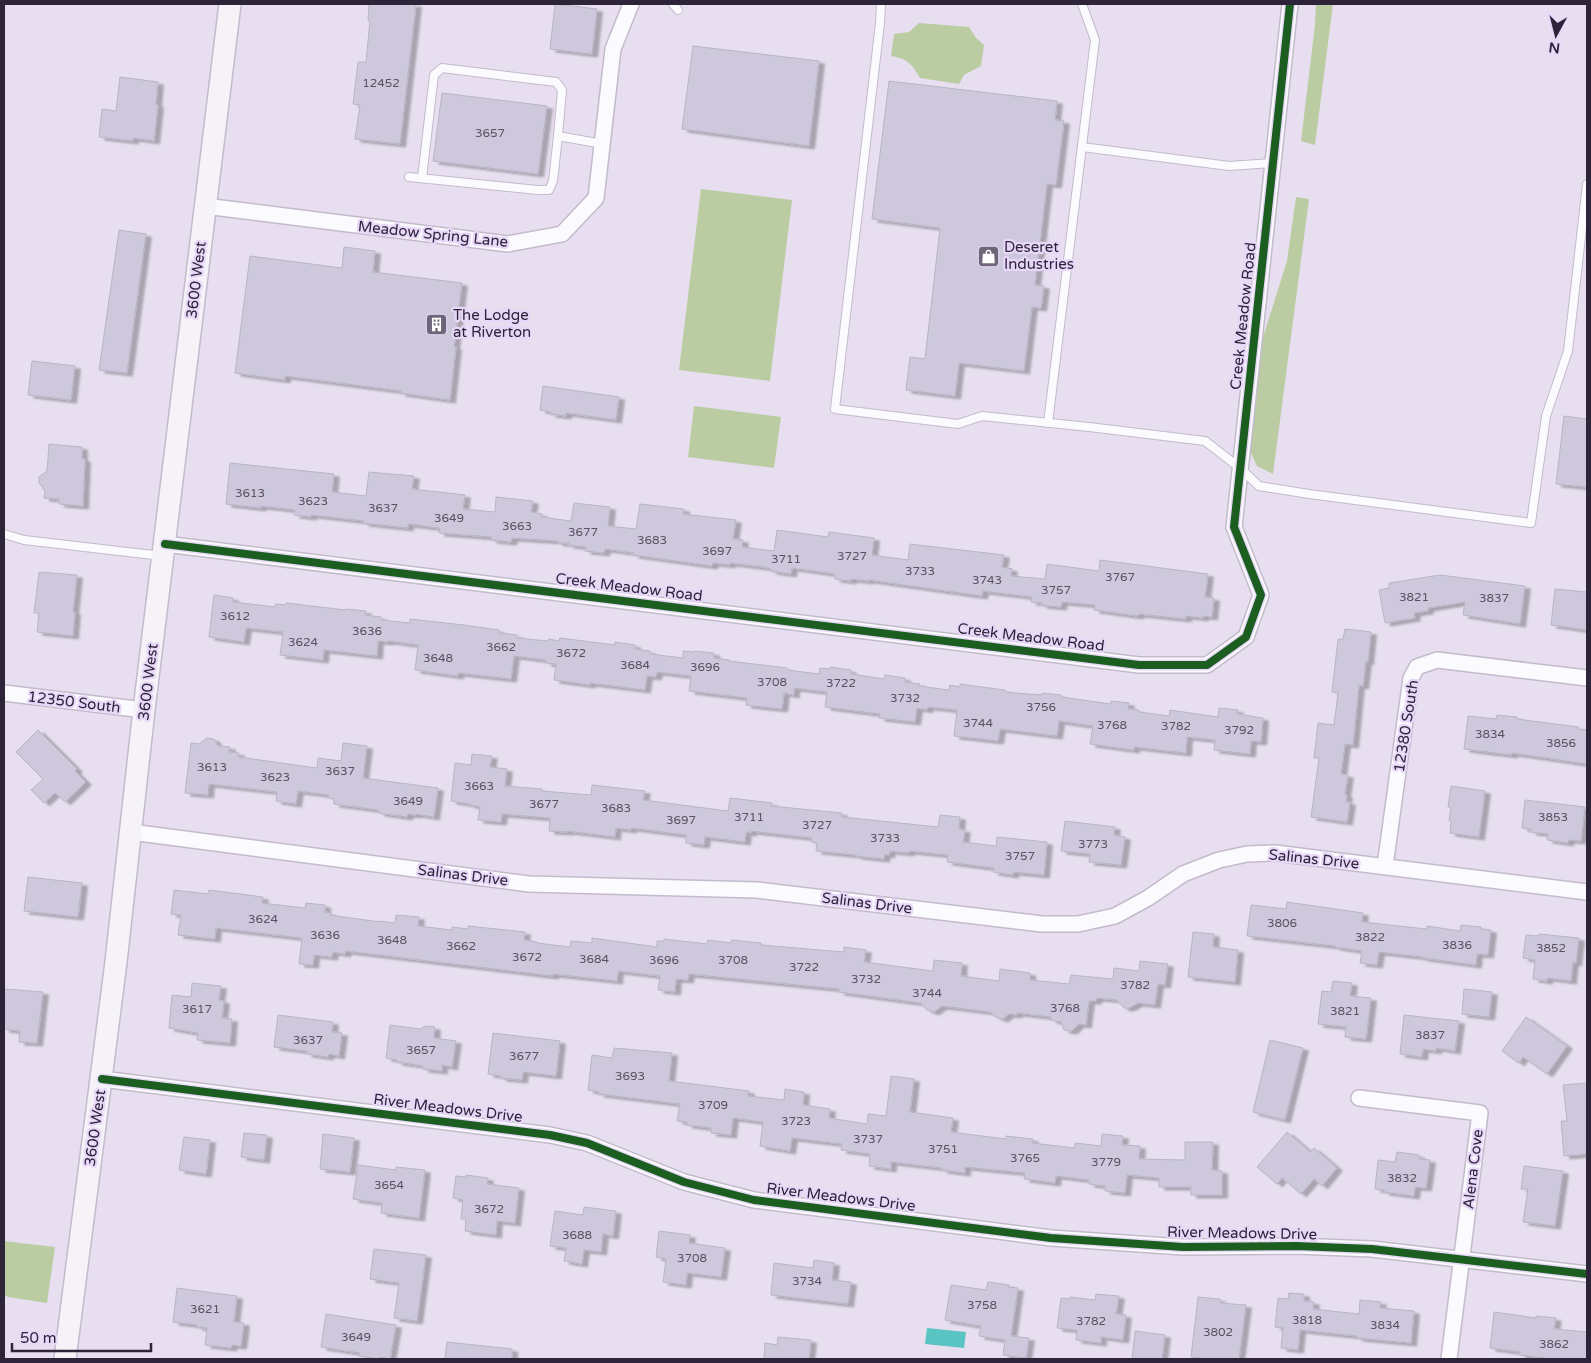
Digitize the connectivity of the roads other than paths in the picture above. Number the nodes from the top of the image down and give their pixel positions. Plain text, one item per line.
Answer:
1 (230, 4) edge
2 (631, 4) edge
3 (881, 4) edge
4 (1082, 4) edge
5 (1290, 4) edge
6 (558, 136) junction
7 (603, 144) junction
8 (1082, 147) junction
9 (1273, 163) junction
10 (410, 177) dead end
11 (422, 178) junction
12 (1587, 184) edge
13 (205, 206) junction
14 (1048, 423) junction
15 (1240, 468) junction
16 (4, 534) edge
17 (164, 550) junction
18 (1587, 678) edge
19 (4, 694) edge
20 (144, 710) junction
21 (131, 832) junction
22 (1385, 866) junction
23 (1587, 892) edge
24 (102, 1078) junction
25 (1359, 1098) dead end
26 (1462, 1258) junction
27 (1587, 1274) edge
28 (64, 1359) edge
29 (1449, 1359) edge

1 - 13 main road, 3600 West
2 - 7 street, Meadow Spring Lane
3 - 14 lane
4 - 8 lane
5 - 9 street, Creek Meadow Road
6 - 7 lane
6 - 11 lane
6 - 11 lane
7 - 13 street, Meadow Spring Lane
8 - 9 lane
8 - 14 lane
9 - 15 street, Creek Meadow Road
10 - 11 lane
12 - 15 lane
13 - 17 main road, 3600 West
14 - 15 lane
15 - 17 street, Creek Meadow Road
16 - 17 lane
17 - 20 main road, 3600 West
18 - 22 street, 12380 South
19 - 20 street, 12350 South
20 - 21 main road, 3600 West
21 - 22 street, Salinas Drive
21 - 24 main road, 3600 West
22 - 23 street, Salinas Drive
24 - 26 street, River Meadows Drive
24 - 28 main road, 3600 West
25 - 26 street, Alena Cove
26 - 27 street, River Meadows Drive
26 - 29 street

